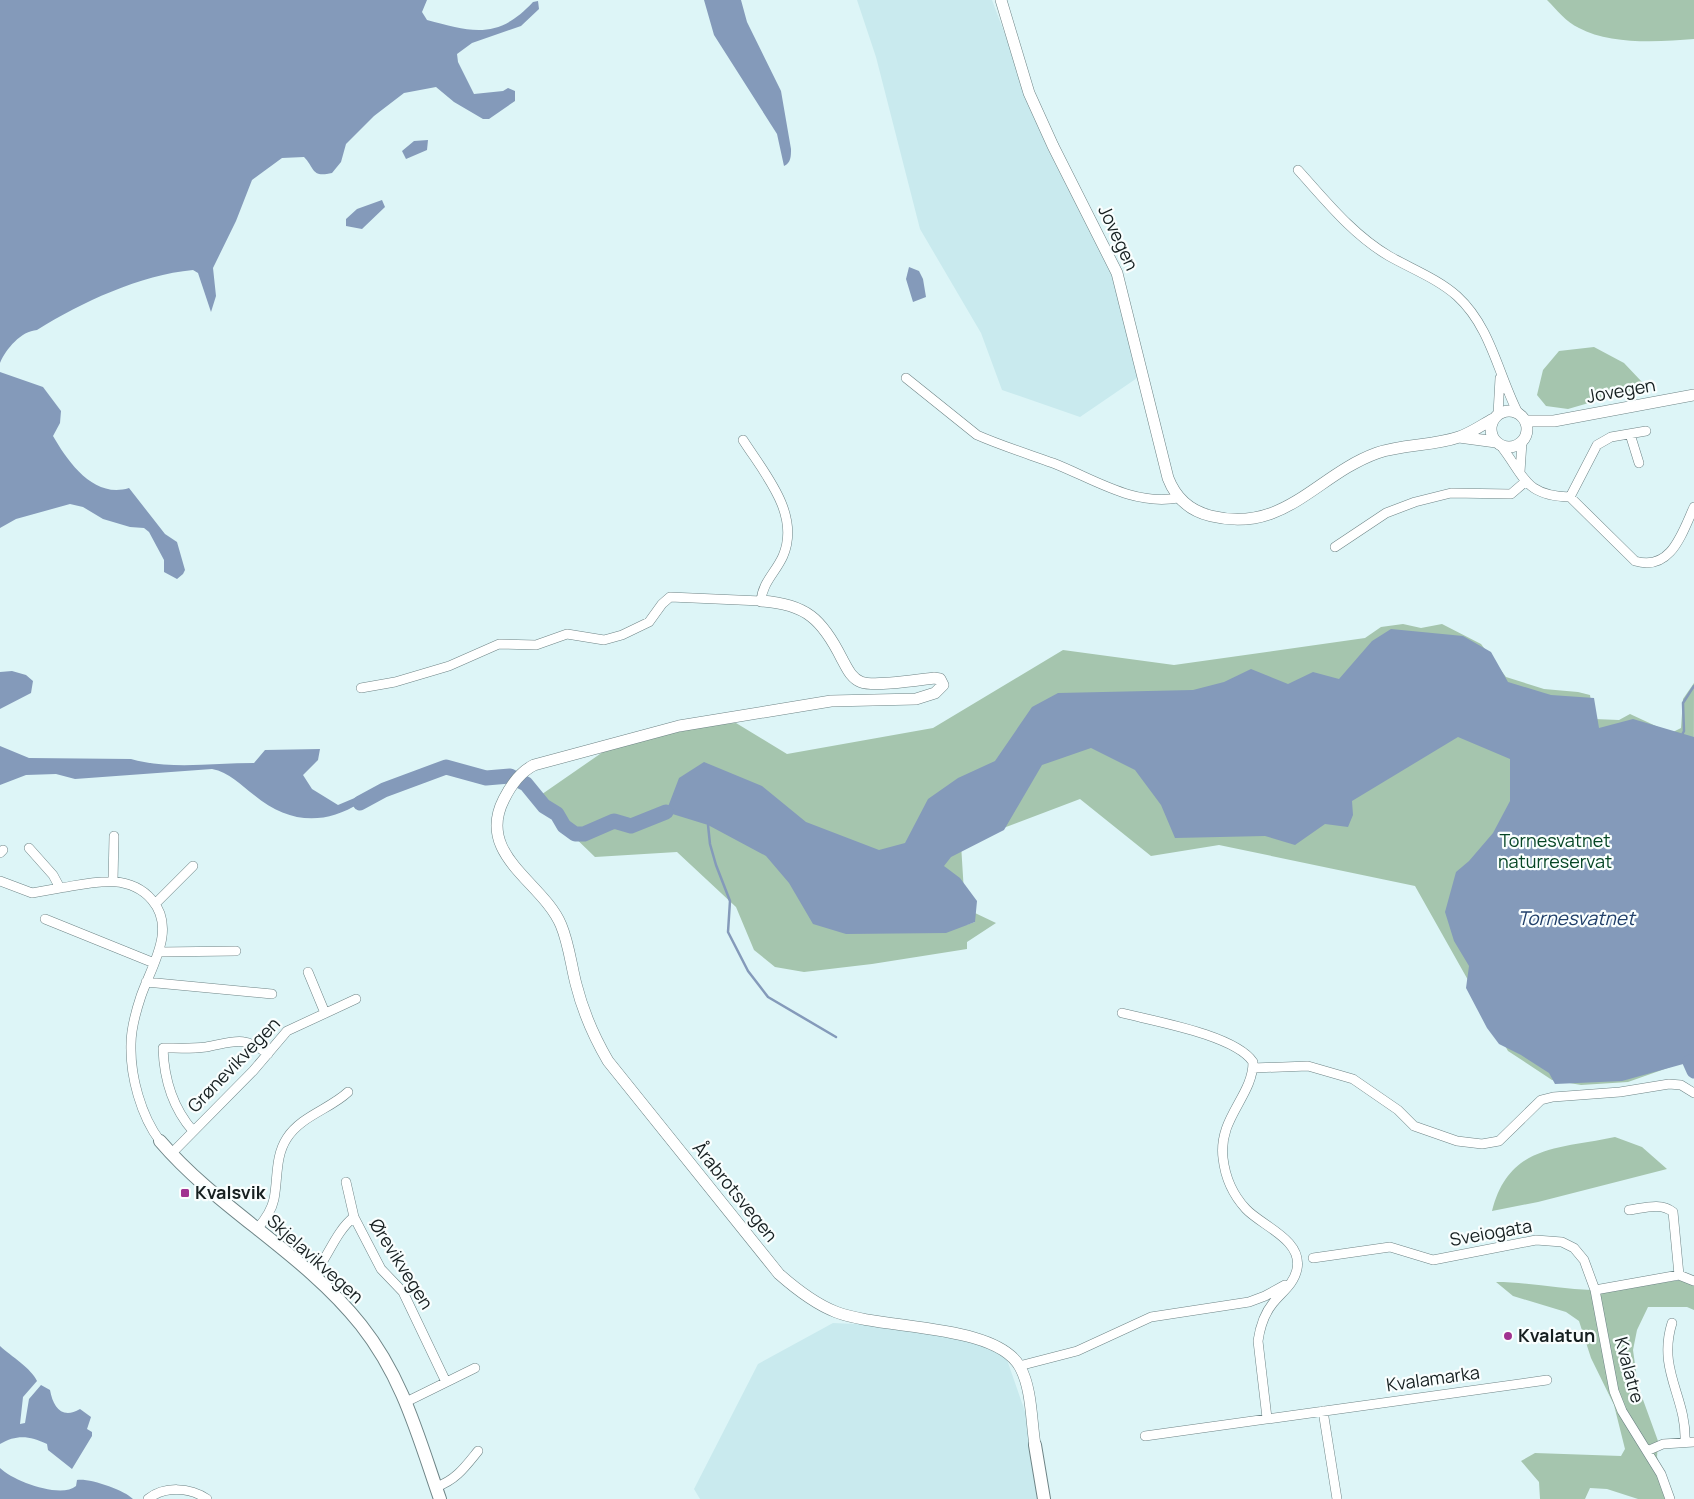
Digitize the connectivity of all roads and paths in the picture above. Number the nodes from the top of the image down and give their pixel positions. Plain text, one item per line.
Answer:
1 (1001, 0) edge
2 (1298, 170) dead end
3 (1501, 375) junction
4 (906, 378) dead end
5 (1694, 396) edge
6 (1495, 417) junction
7 (1523, 427) junction
8 (1646, 431) dead end
9 (1630, 434) junction
10 (1460, 437) junction
11 (743, 440) dead end
12 (1498, 444) junction
13 (1639, 463) dead end
14 (1520, 472) junction
15 (1526, 482) junction
16 (1570, 497) junction
17 (1178, 498) junction
18 (1694, 507) edge
19 (1336, 547) dead end
20 (761, 601) junction
21 (361, 688) dead end
22 (114, 836) dead end
23 (29, 848) dead end
24 (193, 866) dead end
25 (0, 881) edge
26 (113, 881) junction
27 (60, 888) junction
28 (155, 904) junction
29 (45, 919) dead end
30 (236, 951) dead end
31 (159, 952) junction
32 (154, 964) junction
33 (308, 972) dead end
34 (146, 982) junction
35 (272, 994) dead end
36 (356, 999) dead end
37 (325, 1013) junction
38 (1122, 1013) dead end
39 (268, 1054) junction
40 (1253, 1068) junction
41 (348, 1092) dead end
42 (1694, 1093) edge
43 (193, 1131) junction
44 (160, 1141) joint
45 (171, 1154) junction
46 (346, 1182) dead end
47 (1630, 1210) dead end
48 (354, 1217) junction
49 (257, 1229) junction
50 (1312, 1258) dead end
51 (1679, 1275) junction
52 (313, 1276) junction
53 (1694, 1280) edge
54 (1292, 1282) junction
55 (1595, 1290) junction
56 (1672, 1324) dead end
57 (1019, 1366) junction
58 (475, 1368) dead end
59 (1547, 1380) dead end
60 (446, 1382) junction
61 (406, 1402) junction
62 (1323, 1411) junction
63 (1267, 1418) junction
64 (1145, 1436) dead end
65 (1689, 1442) edge
66 (1035, 1445) joint
67 (478, 1451) dead end
68 (1647, 1451) junction
69 (438, 1493) edge
70 (148, 1499) edge
71 (207, 1499) edge
72 (1044, 1499) edge
73 (1337, 1499) edge
74 (1670, 1499) edge

1 - 17 street, Jovegen
2 - 3 street
3 - 6 street
3 - 7 street
4 - 17 street
5 - 7 street, Jovegen
6 - 7 street
6 - 10 street
6 - 12 street
7 - 12 street
7 - 14 street
8 - 9 street
9 - 13 street
9 - 16 street
10 - 12 street
10 - 17 street
11 - 20 street
12 - 14 street
14 - 15 street
15 - 16 street
15 - 19 street
16 - 18 street
20 - 21 street
20 - 57 street, Årabrotsvegen
22 - 26 street
23 - 27 street
24 - 28 street
25 - 27 street
26 - 27 street
26 - 28 street
28 - 31 street, Skjelavikvegen
29 - 32 street
30 - 31 street
31 - 32 street, Skjelavikvegen
32 - 34 street, Skjelavikvegen
33 - 37 street
34 - 35 street
34 - 44 street, Skjelavikvegen
36 - 37 street, Grønevikvegen
37 - 39 street, Grønevikvegen
38 - 40 street
39 - 43 street, Grønevikvegen
39 - 43 street
40 - 42 street
40 - 54 street
41 - 49 street
43 - 45 street, Grønevikvegen
44 - 45 main road, Skjelavikvegen
45 - 49 main road, Skjelavikvegen
46 - 48 street, Ørevikvegen
47 - 51 street
48 - 52 street, Ørevikvegen
48 - 60 street, Ørevikvegen
49 - 52 main road, Skjelavikvegen
50 - 55 street, Sveiogata
51 - 53 street
51 - 55 street
52 - 61 main road, Skjelavikvegen
54 - 57 street
54 - 63 street
55 - 68 street, Kvalatre
56 - 65 street
57 - 66 street, Årabrotsvegen
58 - 60 street
59 - 62 street, Kvalamarka
60 - 61 street
61 - 69 main road, Skjelavikvegen
62 - 63 street, Kvalamarka
62 - 73 street
63 - 64 street, Kvalamarka
65 - 68 street
66 - 72 main road, Årabrotsvegen
67 - 69 street
68 - 74 street, Kvalatre
70 - 71 street

